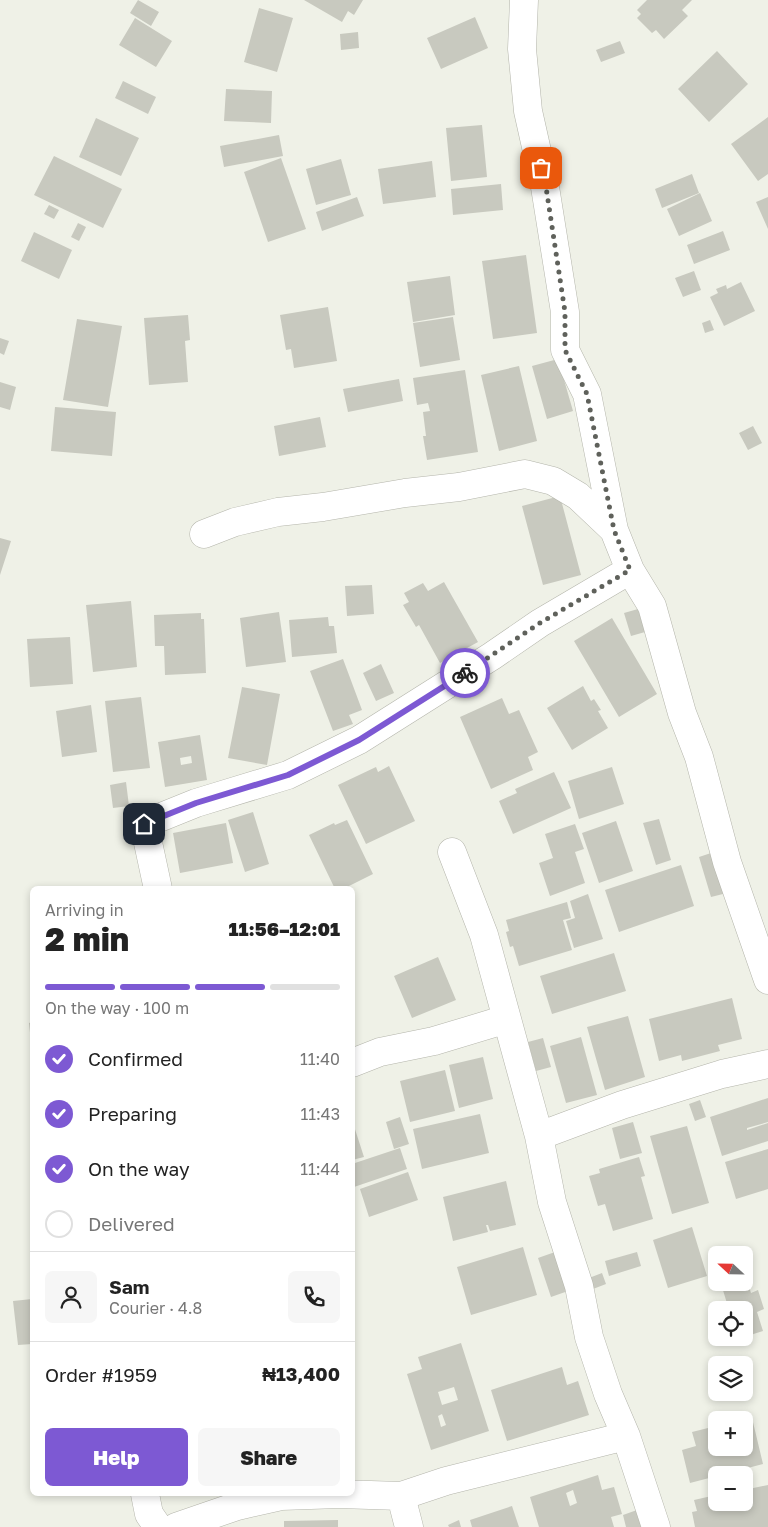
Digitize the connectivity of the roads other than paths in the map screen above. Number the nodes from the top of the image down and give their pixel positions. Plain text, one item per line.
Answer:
1 (524, 0) edge
2 (614, 530) junction
3 (204, 534) dead end
4 (630, 570) junction
5 (452, 852) dead end
6 (157, 886) edge
7 (768, 980) edge
8 (507, 1020) junction
9 (355, 1062) edge
10 (768, 1064) edge
11 (540, 1136) junction
12 (626, 1436) junction
13 (355, 1495) edge
14 (145, 1496) edge
15 (281, 1496) edge
16 (402, 1496) junction
17 (158, 1527) edge
18 (176, 1527) edge
19 (409, 1527) edge
20 (656, 1527) edge

1 - 2 street
2 - 3 street
2 - 4 street
4 - 6 street
4 - 7 street
5 - 8 street
8 - 9 street
8 - 11 street
10 - 11 street
11 - 12 street
12 - 16 street
12 - 20 street
13 - 16 street
14 - 17 street
15 - 18 street
16 - 19 street

